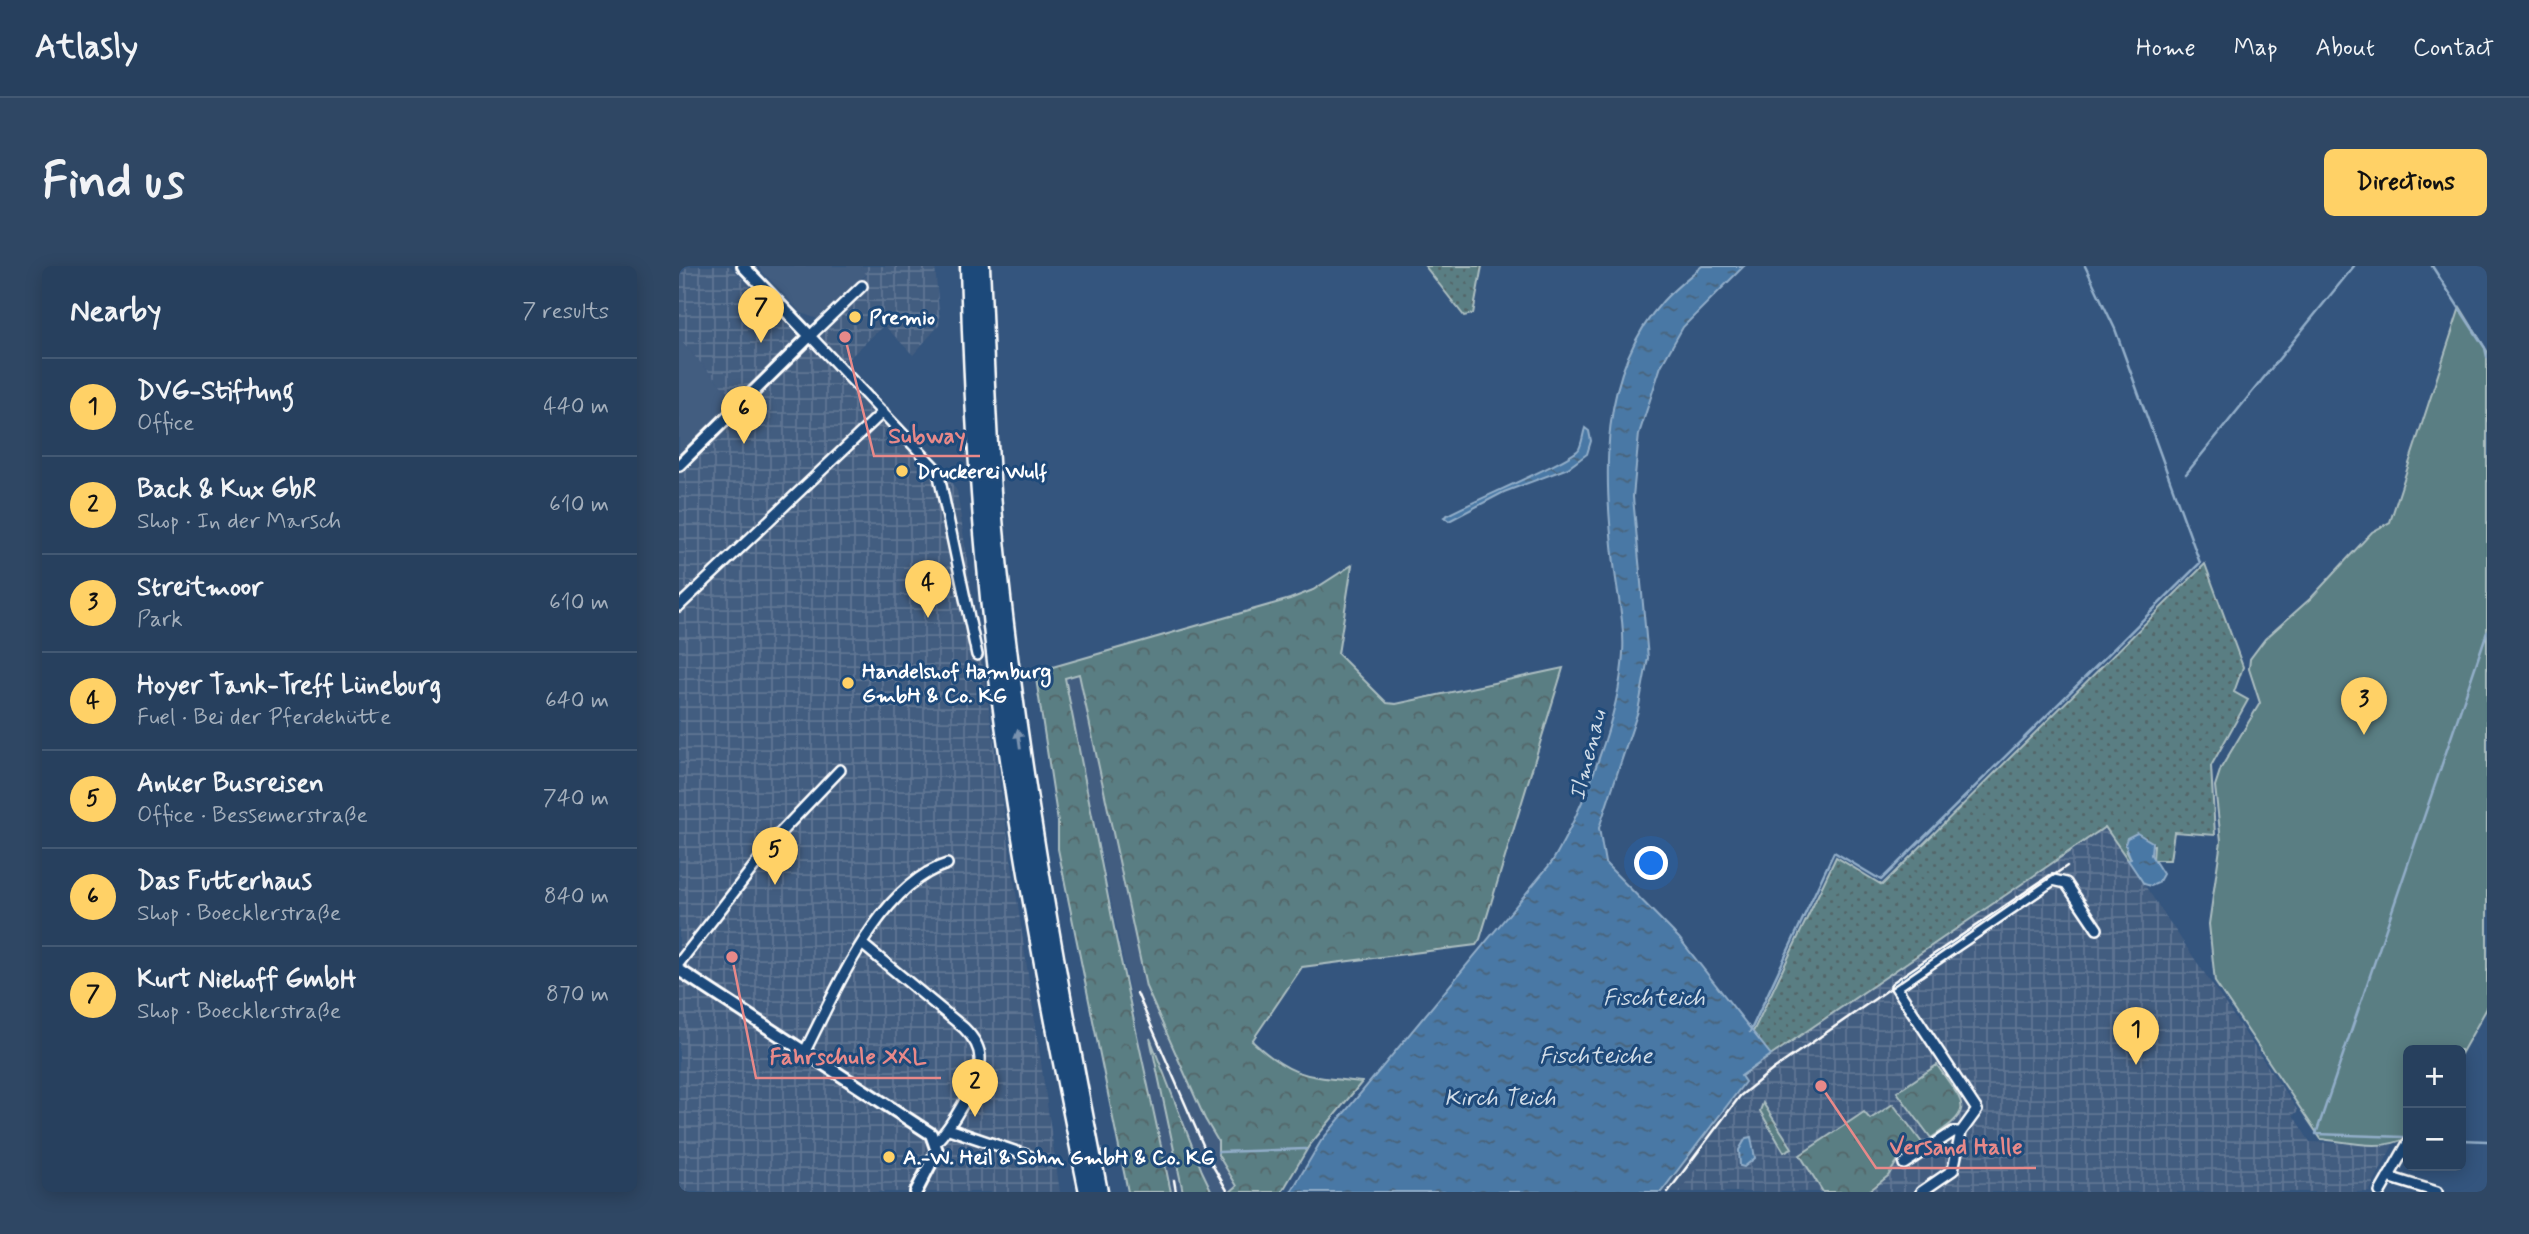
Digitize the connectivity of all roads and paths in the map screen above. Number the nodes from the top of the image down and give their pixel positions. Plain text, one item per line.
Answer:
1 (743, 266) edge
2 (972, 268) edge
3 (862, 286) dead end
4 (810, 336) junction
5 (883, 412) junction
6 (679, 465) edge
7 (679, 606) edge
8 (977, 655) dead end
9 (840, 770) dead end
10 (947, 864) dead end
11 (2098, 929) dead end
12 (862, 944) junction
13 (679, 962) edge
14 (679, 970) edge
15 (805, 1051) junction
16 (949, 1129) junction
17 (1961, 1132) junction
18 (936, 1142) junction
19 (2403, 1152) edge
20 (1029, 1156) dead end
21 (1904, 1164) dead end
22 (2388, 1177) junction
23 (916, 1192) edge
24 (1088, 1192) edge
25 (1099, 1192) edge
26 (1921, 1192) edge
27 (2380, 1192) edge
28 (2437, 1192) edge

1 - 4 street
2 - 24 highway
25 -> 2 highway
3 - 4 street
4 - 5 street
4 - 6 street
5 - 7 street
5 - 8 street
9 - 13 street
10 - 12 street
11 - 17 street
12 - 15 street
12 - 16 street
14 - 15 street
15 - 18 street
16 - 18 street
16 - 20 street
17 - 21 street
17 - 26 street
18 - 23 street
19 - 22 street
22 - 27 street
22 - 28 street

